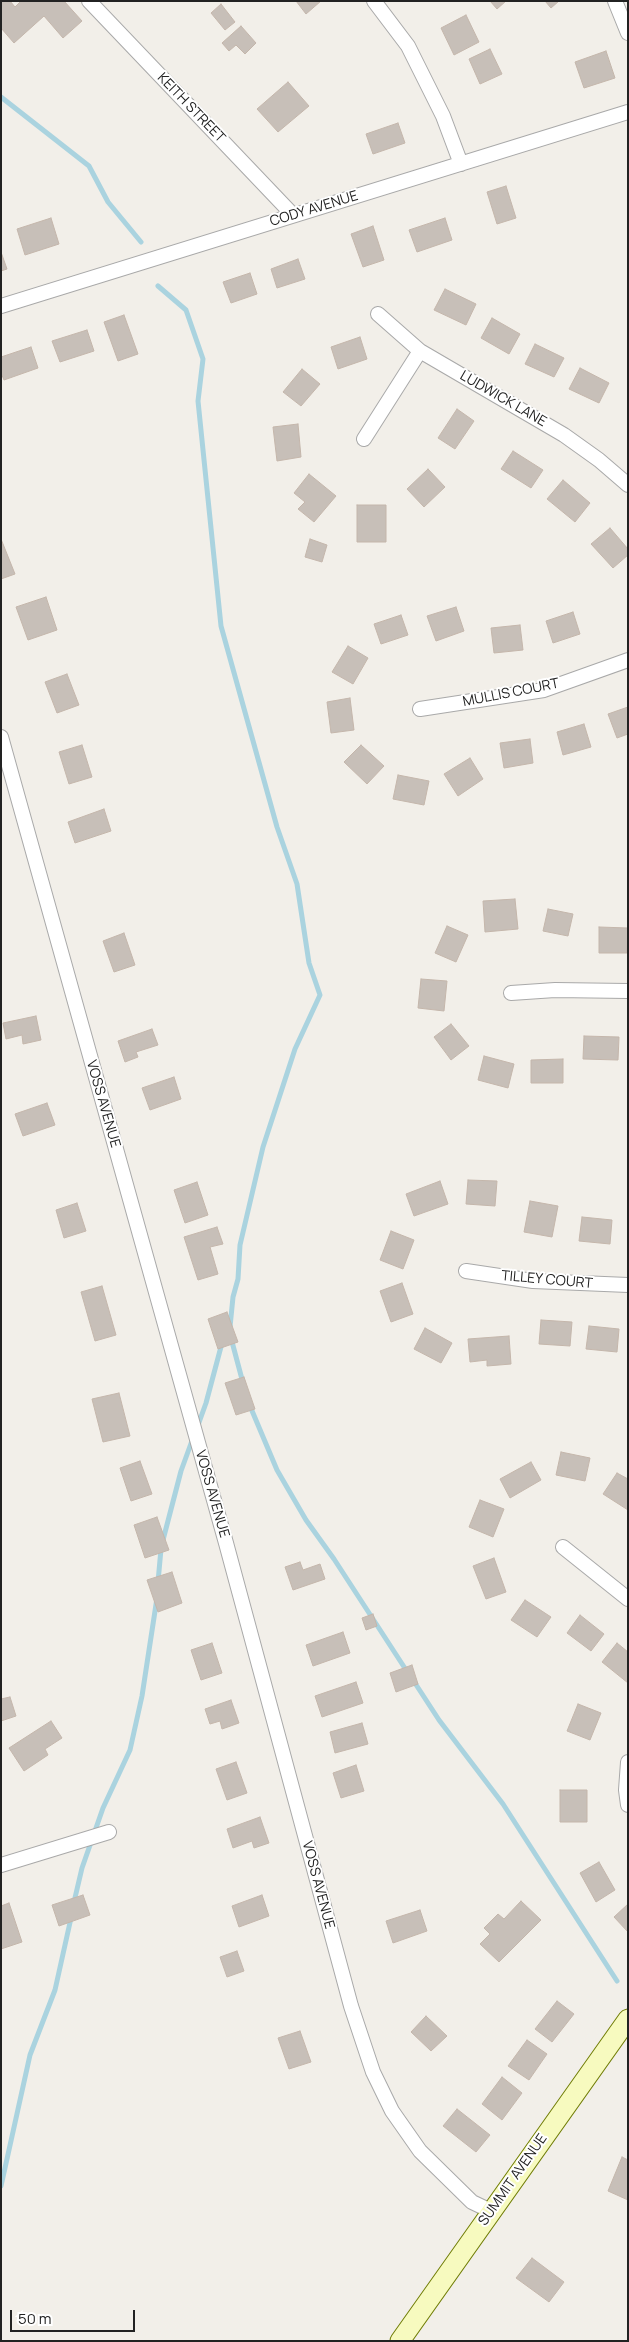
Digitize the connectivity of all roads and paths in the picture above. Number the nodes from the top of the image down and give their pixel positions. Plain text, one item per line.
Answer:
1 (90, 1) edge
2 (374, 1) edge
3 (615, 1) edge
4 (628, 33) edge
5 (628, 112) edge
6 (461, 164) junction
7 (293, 215) junction
8 (1, 306) edge
9 (378, 314) dead end
10 (420, 350) junction
11 (364, 440) dead end
12 (628, 485) edge
13 (628, 660) edge
14 (420, 709) dead end
15 (1, 737) edge
16 (628, 991) edge
17 (511, 993) dead end
18 (466, 1271) dead end
19 (628, 1285) edge
20 (562, 1547) dead end
21 (628, 1599) edge
22 (628, 1762) edge
23 (628, 1805) edge
24 (109, 1832) dead end
25 (1, 1865) edge
26 (628, 2019) edge
27 (491, 2211) junction
28 (400, 2341) edge

1 - 7 street, KEITH STREET
2 - 6 street
3 - 4 street
5 - 6 street, CODY AVENUE
6 - 7 street, CODY AVENUE
7 - 8 street, CODY AVENUE
9 - 10 street, LUDWICK LANE
10 - 11 street
10 - 12 street, LUDWICK LANE
13 - 14 street, MULLIS COURT
15 - 27 street, VOSS AVENUE
16 - 17 street
18 - 19 street, TILLEY COURT
20 - 21 street
22 - 23 street
24 - 25 street
26 - 27 main road, SUMMIT AVENUE
27 - 28 main road, SUMMIT AVENUE

